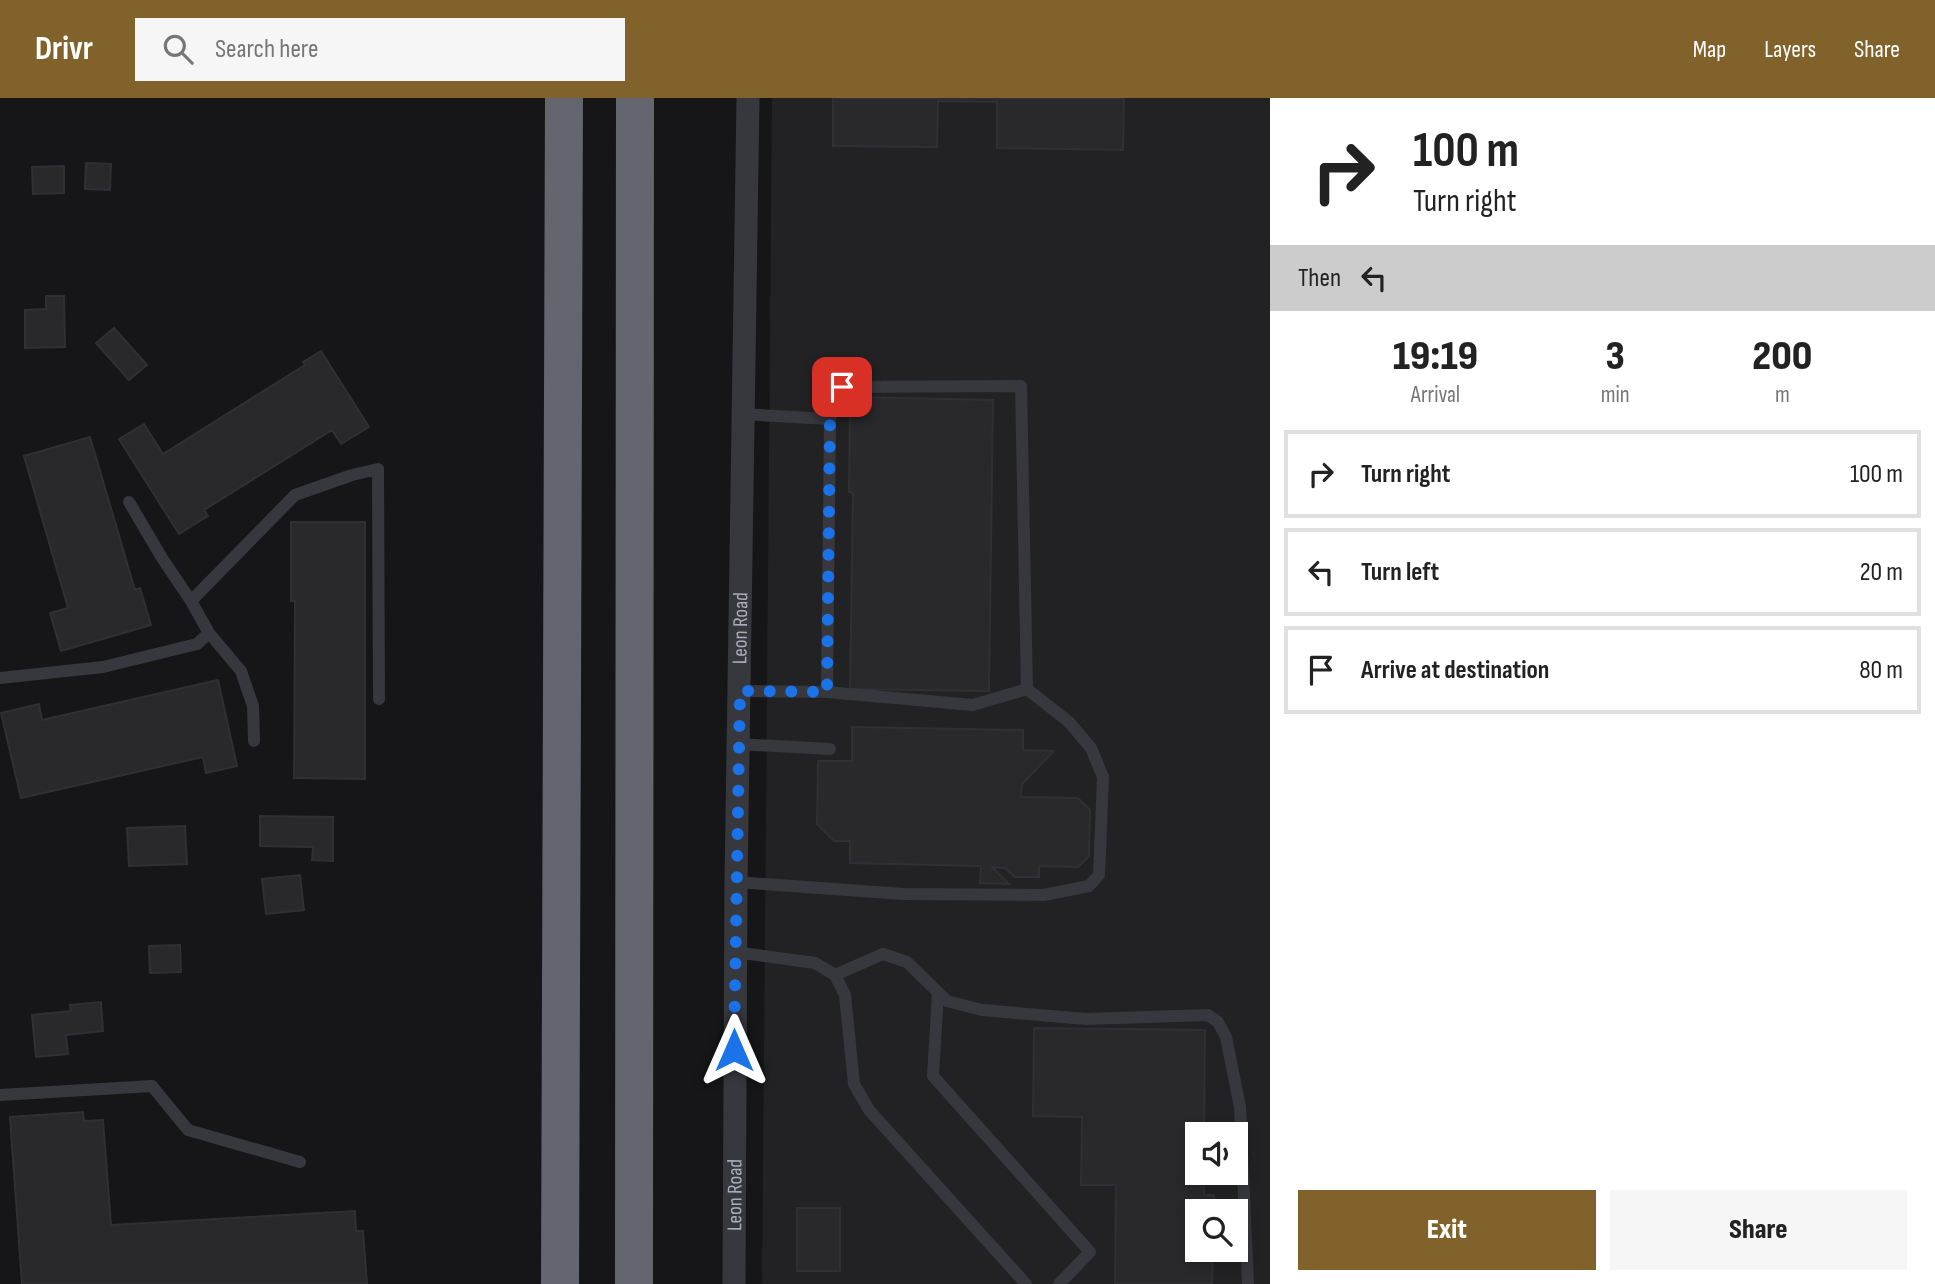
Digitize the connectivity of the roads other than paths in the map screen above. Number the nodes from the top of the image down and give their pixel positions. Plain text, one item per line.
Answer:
1 (564, 98) edge
2 (635, 98) edge
3 (748, 98) edge
4 (741, 414) junction
5 (830, 419) junction
6 (129, 502) dead end
7 (191, 601) junction
8 (209, 633) junction
9 (0, 678) edge
10 (1027, 690) junction
11 (740, 691) junction
12 (827, 692) junction
13 (379, 699) dead end
14 (254, 741) dead end
15 (737, 744) junction
16 (830, 749) dead end
17 (736, 881) junction
18 (735, 952) junction
19 (835, 975) junction
20 (938, 992) junction
21 (0, 1096) edge
22 (300, 1162) dead end
23 (560, 1284) edge
24 (634, 1284) edge
25 (734, 1284) edge
26 (1026, 1284) edge
27 (1059, 1284) edge
28 (1248, 1284) edge

1 - 23 highway
2 - 24 highway
3 - 4 street, Leon Road
4 - 5 lane
4 - 11 street, Leon Road
5 - 10 lane
5 - 12 lane
6 - 7 lane
7 - 8 lane
7 - 13 lane
8 - 9 lane
8 - 14 lane
10 - 12 lane
10 - 17 lane
11 - 12 lane
11 - 15 street, Leon Road
15 - 16 lane
15 - 17 street, Leon Road
17 - 18 street, Leon Road
18 - 19 lane
18 - 25 street, Leon Road
19 - 20 lane
19 - 26 lane
20 - 27 lane
20 - 28 lane
21 - 22 lane

